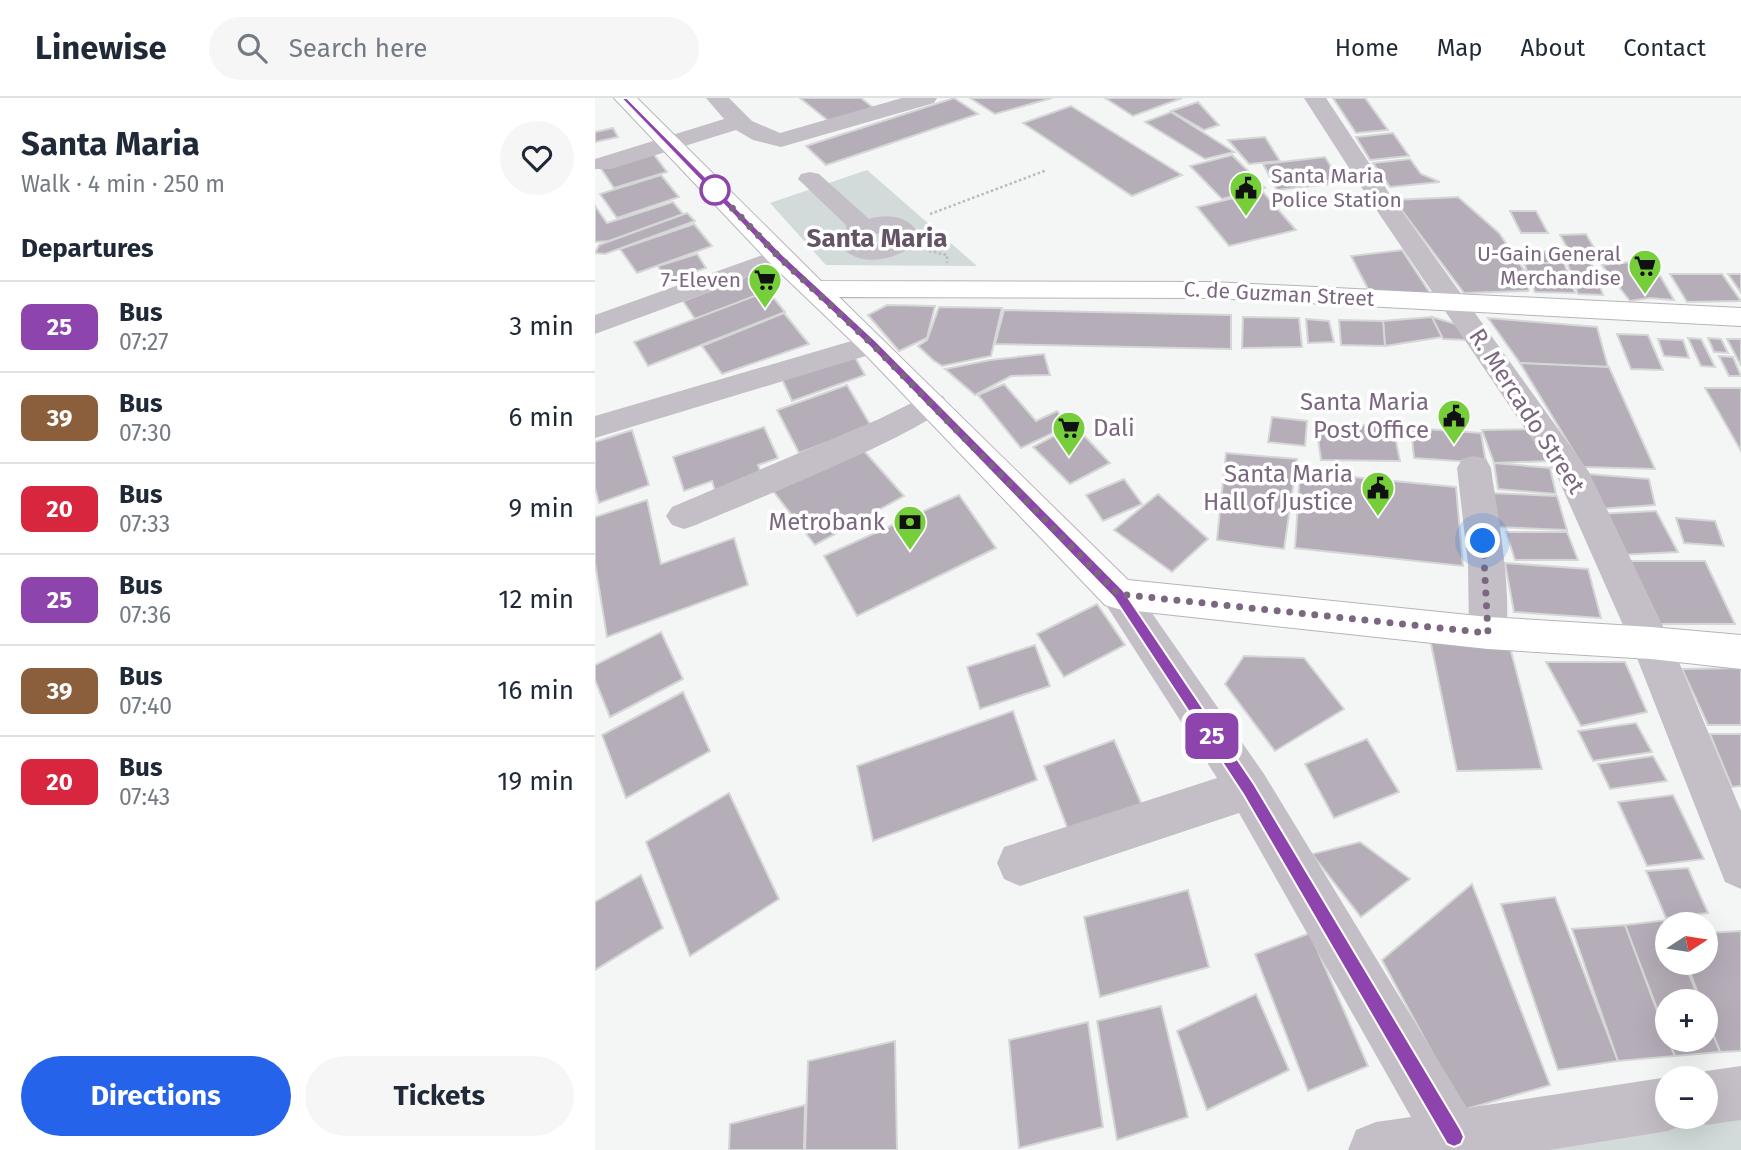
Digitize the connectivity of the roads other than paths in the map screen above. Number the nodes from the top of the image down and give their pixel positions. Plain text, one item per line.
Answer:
1 (625, 98) edge
2 (717, 98) edge
3 (926, 98) edge
4 (1315, 98) edge
5 (738, 122) junction
6 (672, 145) junction
7 (603, 164) dead end
8 (810, 179) dead end
9 (898, 226) road end
10 (779, 257) junction
11 (816, 289) junction
12 (1455, 302) junction
13 (1741, 317) edge
14 (595, 325) edge
15 (872, 344) junction
16 (932, 404) junction
17 (595, 427) edge
18 (1474, 468) dead end
19 (684, 516) dead end
20 (1118, 594) junction
21 (1488, 633) junction
22 (1651, 643) junction
23 (1741, 652) edge
24 (1248, 789) junction
25 (1020, 863) dead end
26 (1741, 866) edge
27 (1741, 1093) edge
28 (1718, 1096) edge
29 (1655, 1106) edge
30 (1457, 1143) edge
31 (1376, 1150) edge

1 - 6 main road
2 - 5 street
3 - 5 street
4 - 12 street, R. Mercado Street
5 - 6 street
6 - 7 street
6 - 10 main road
8 - 9 street
10 - 11 main road
10 - 14 street
11 - 12 main road, C. de Guzman Street
11 - 15 main road
12 - 13 main road, C. de Guzman Street
12 - 22 street, R. Mercado Street
15 - 16 main road
15 - 17 street
16 - 19 street
16 - 20 main road
18 - 21 street
20 - 21 main road
20 - 24 street
21 - 22 main road
22 - 23 main road
22 - 26 street, R. Mercado Street
24 - 25 street
24 - 30 street
27 - 28 street
29 - 30 street
30 - 31 street

